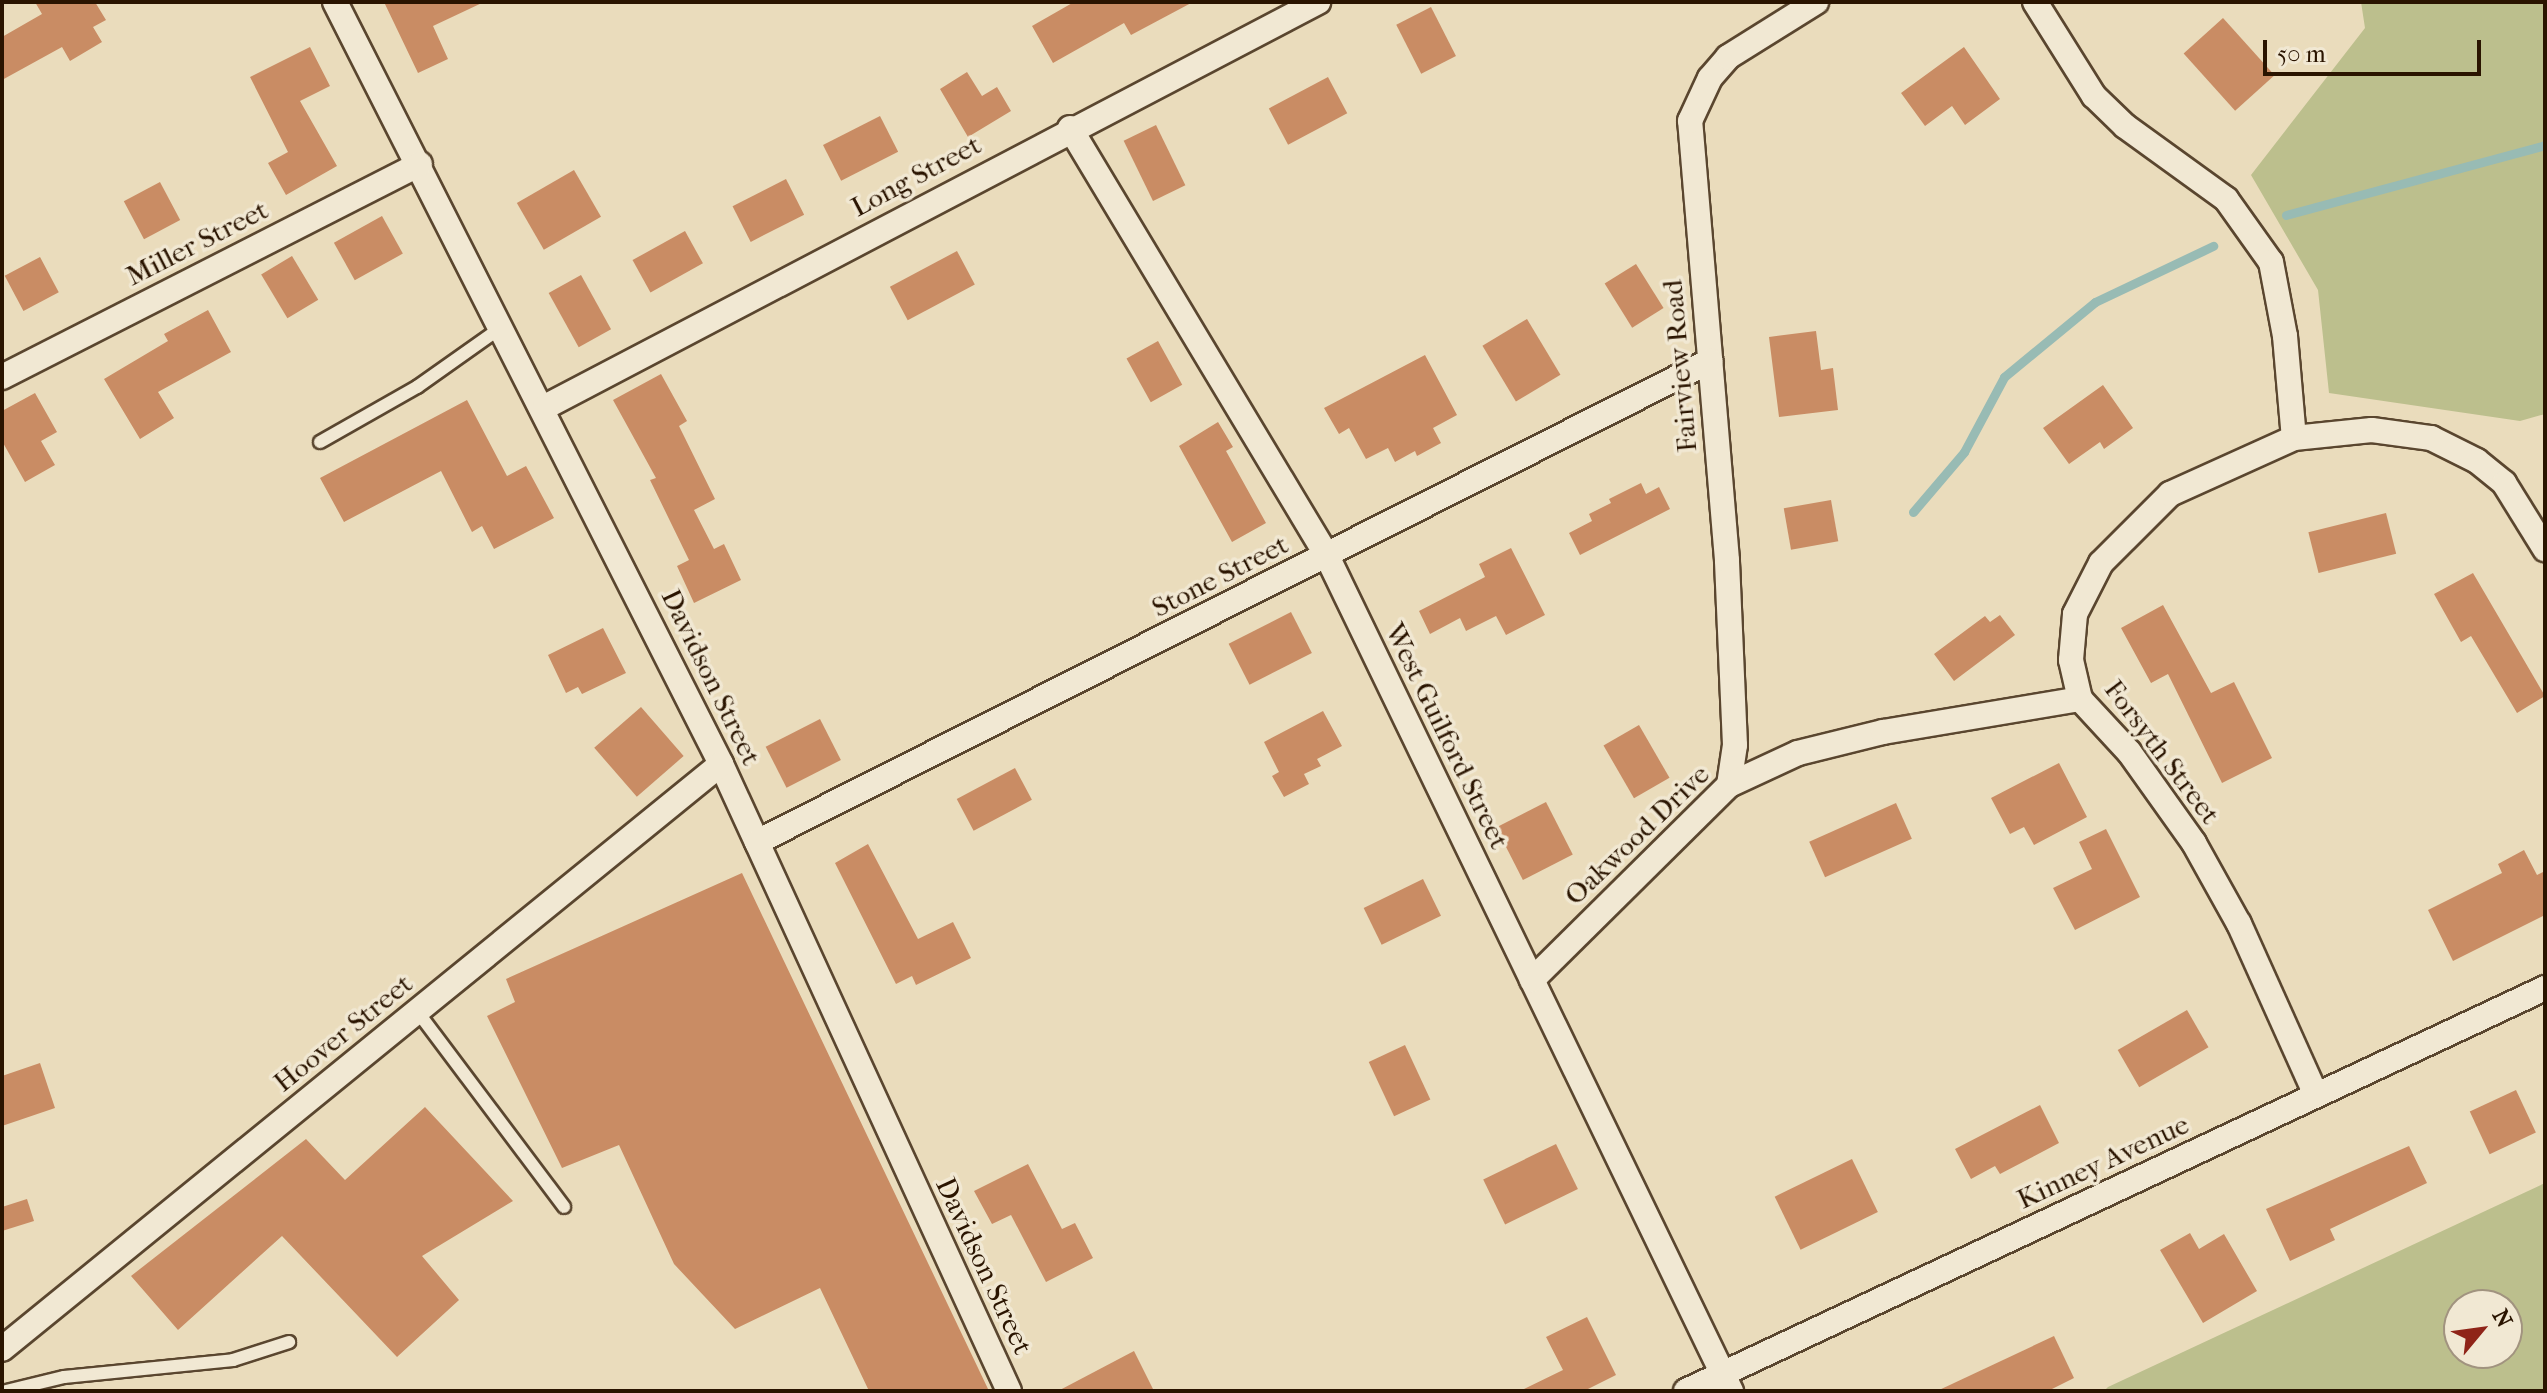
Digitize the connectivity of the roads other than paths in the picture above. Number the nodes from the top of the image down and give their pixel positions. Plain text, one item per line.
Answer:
1 (335, 2) edge
2 (1318, 2) edge
3 (1816, 2) edge
4 (2035, 2) edge
5 (1070, 128) junction
6 (420, 164) junction
7 (503, 326) junction
8 (1710, 361) junction
9 (2, 377) edge
10 (545, 407) junction
11 (2294, 438) junction
12 (320, 442) dead end
13 (2545, 549) edge
14 (1327, 556) junction
15 (2080, 699) junction
16 (721, 764) junction
17 (1729, 785) junction
18 (757, 842) junction
19 (1532, 980) junction
20 (2545, 988) edge
21 (417, 1011) junction
22 (2316, 1095) junction
23 (564, 1207) dead end
24 (289, 1342) dead end
25 (2, 1349) edge
26 (1726, 1382) edge
27 (6, 1391) edge
28 (1009, 1391) edge
29 (1686, 1391) edge

1 - 6 street, Davidson Street
2 - 5 street, Long Street
3 - 8 street, Fairview Road
4 - 11 street
5 - 10 street, Long Street
5 - 14 street, West Guilford Street
6 - 7 street, Davidson Street
6 - 9 street, Miller Street
7 - 10 street, Davidson Street
7 - 12 lane
8 - 14 street, Stone Street
8 - 17 street, Fairview Road
10 - 16 street, Davidson Street
11 - 13 street, Forsyth Street
11 - 15 street, Forsyth Street
14 - 18 street, Stone Street
14 - 19 street, West Guilford Street
15 - 17 street, Oakwood Drive
15 - 22 street, Forsyth Street
16 - 18 street, Davidson Street
16 - 21 street, Hoover Street
17 - 19 street, Oakwood Drive
18 - 28 street, Davidson Street
19 - 26 street, West Guilford Street
20 - 22 street, Kinney Avenue
21 - 23 lane
21 - 25 street, Hoover Street
22 - 26 street, Kinney Avenue
24 - 27 lane
26 - 29 street, Kinney Avenue

